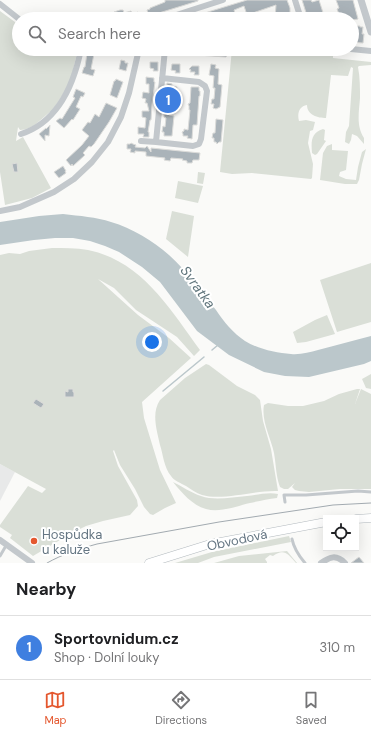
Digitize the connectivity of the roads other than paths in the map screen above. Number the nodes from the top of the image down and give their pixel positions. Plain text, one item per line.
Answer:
1 (223, 0) edge
2 (295, 0) edge
3 (361, 0) edge
4 (0, 4) edge
5 (186, 12) edge
6 (299, 12) edge
7 (12, 14) edge
8 (371, 32) edge
9 (359, 50) edge
10 (371, 51) edge
11 (80, 56) edge
12 (137, 56) edge
13 (164, 56) edge
14 (162, 78) junction
15 (21, 134) dead end
16 (141, 141) dead end
17 (156, 142) junction
18 (0, 211) edge
19 (371, 492) edge
20 (285, 502) dead end
21 (371, 518) edge
22 (359, 519) edge
23 (323, 523) edge
24 (292, 539) dead end
25 (0, 540) edge
26 (7, 544) junction
27 (0, 556) edge
28 (30, 562) edge
29 (149, 563) edge
30 (305, 563) edge
31 (321, 563) edge
32 (344, 563) edge

1 - 5 street
2 - 6 street
3 - 8 street
4 - 7 street
9 - 10 street
11 - 15 street
12 - 18 street
13 - 14 street
14 - 17 street
14 - 17 street
16 - 17 street
19 - 20 lane
21 - 22 main road
23 - 29 main road, Obvodová
24 - 30 lane
25 - 26 street
26 - 27 lane
26 - 28 street
31 - 32 street

